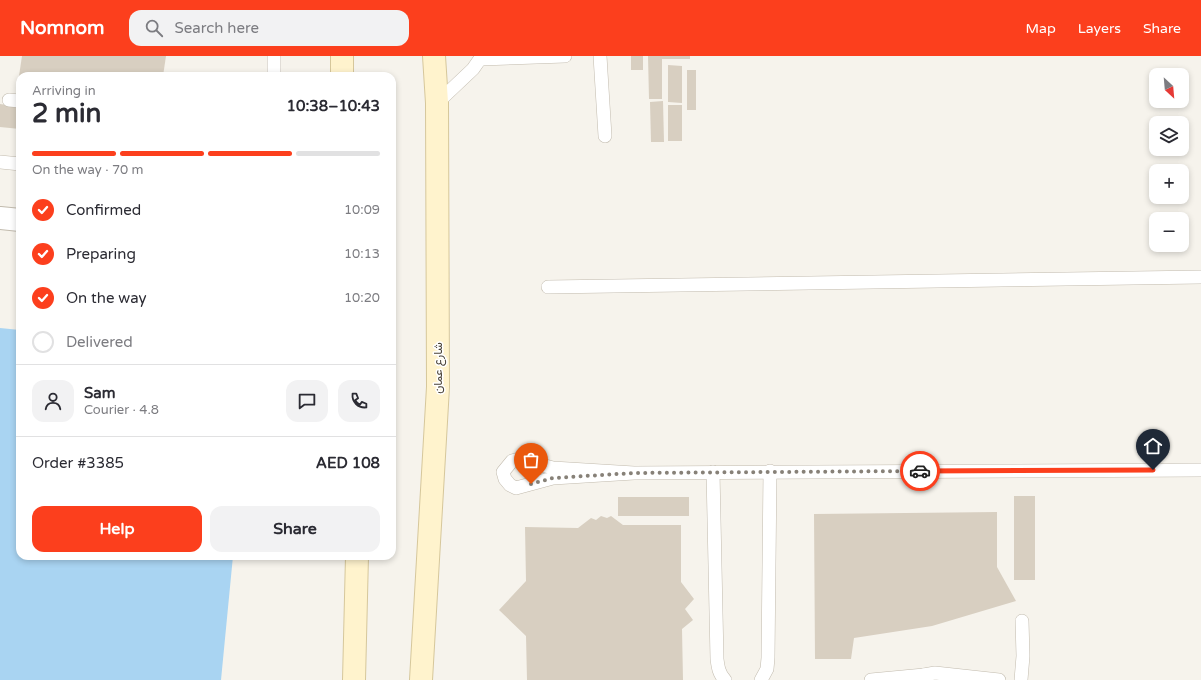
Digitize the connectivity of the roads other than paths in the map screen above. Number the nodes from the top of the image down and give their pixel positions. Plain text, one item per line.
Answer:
1 (274, 56) edge
2 (342, 56) edge
3 (434, 56) edge
4 (565, 56) edge
5 (600, 56) edge
6 (481, 58) edge
7 (274, 72) edge
8 (342, 72) edge
9 (437, 103) junction
10 (605, 136) dead end
11 (0, 162) edge
12 (16, 164) edge
13 (0, 218) edge
14 (16, 220) edge
15 (1201, 277) edge
16 (548, 287) dead end
17 (1201, 470) edge
18 (770, 471) junction
19 (713, 472) junction
20 (634, 473) junction
21 (357, 560) edge
22 (1022, 621) dead end
23 (424, 674) edge
24 (924, 678) edge
25 (354, 680) edge
26 (725, 680) edge
27 (761, 680) edge
28 (872, 680) edge
29 (999, 680) edge
30 (1021, 680) edge

1 - 7 lane
2 - 8 street
3 - 9 street, شارع عمان
4 - 6 lane
5 - 10 lane
6 - 9 lane
9 - 23 street, شارع عمان
11 - 12 lane
13 - 14 street
15 - 16 lane
17 - 18 lane
18 - 19 lane
18 - 27 lane
19 - 20 lane
19 - 26 lane
20 - 20 lane
21 - 25 street
22 - 30 lane
24 - 28 lane
24 - 29 lane

